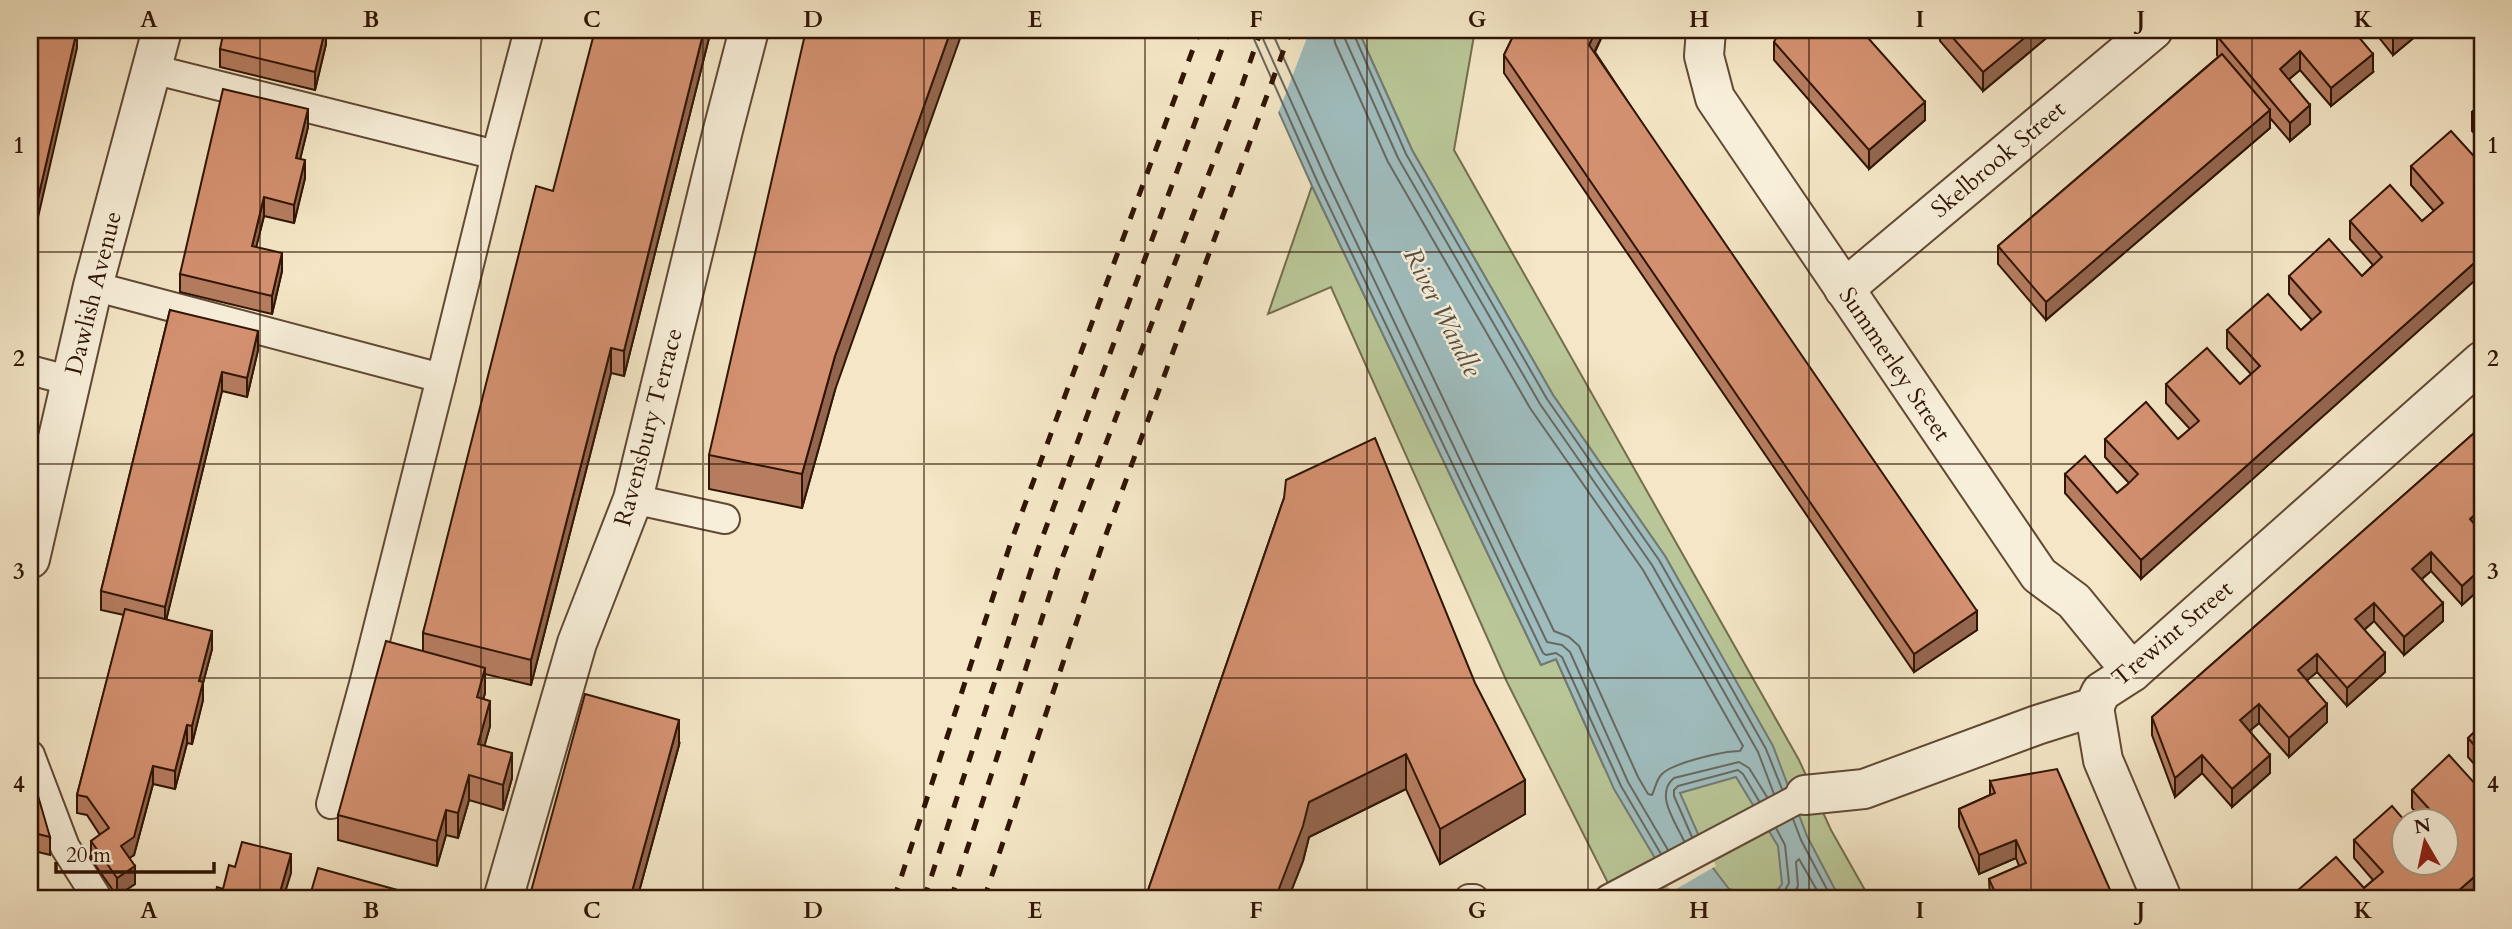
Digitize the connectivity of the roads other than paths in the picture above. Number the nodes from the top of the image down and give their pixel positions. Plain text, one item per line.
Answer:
1 (162, 30) edge
2 (529, 30) edge
3 (749, 30) edge
4 (1706, 30) edge
5 (2153, 30) edge
6 (152, 69) junction
7 (496, 155) junction
8 (93, 286) junction
9 (1844, 289) junction
10 (2482, 361) edge
11 (30, 370) edge
12 (441, 378) junction
13 (71, 381) junction
14 (633, 499) junction
15 (725, 519) dead end
16 (30, 559) edge
17 (2132, 672) junction
18 (2094, 707) junction
19 (30, 755) edge
20 (1805, 795) joint
21 (331, 804) dead end
22 (97, 899) edge
23 (503, 899) edge
24 (1469, 899) edge
25 (1474, 899) edge
26 (1609, 899) edge
27 (2162, 899) edge

1 - 6 street, Dawlish Avenue
2 - 7 lane
3 - 14 street, Ravensbury Terrace
4 - 9 street, Summerley Street
5 - 9 street, Skelbrook Street
6 - 7 lane
6 - 8 street, Dawlish Avenue
7 - 12 lane
8 - 12 lane
8 - 13 street, Dawlish Avenue
9 - 17 street, Summerley Street
10 - 17 street, Trewint Street
11 - 13 lane
12 - 21 lane
13 - 16 street, Dawlish Avenue
14 - 15 lane
14 - 23 street, Ravensbury Terrace
17 - 18 street, Trewint Street
18 - 20 street, Trewint Street
18 - 27 street
19 - 22 lane
20 - 26 lane, Trewint Street
24 - 25 lane

